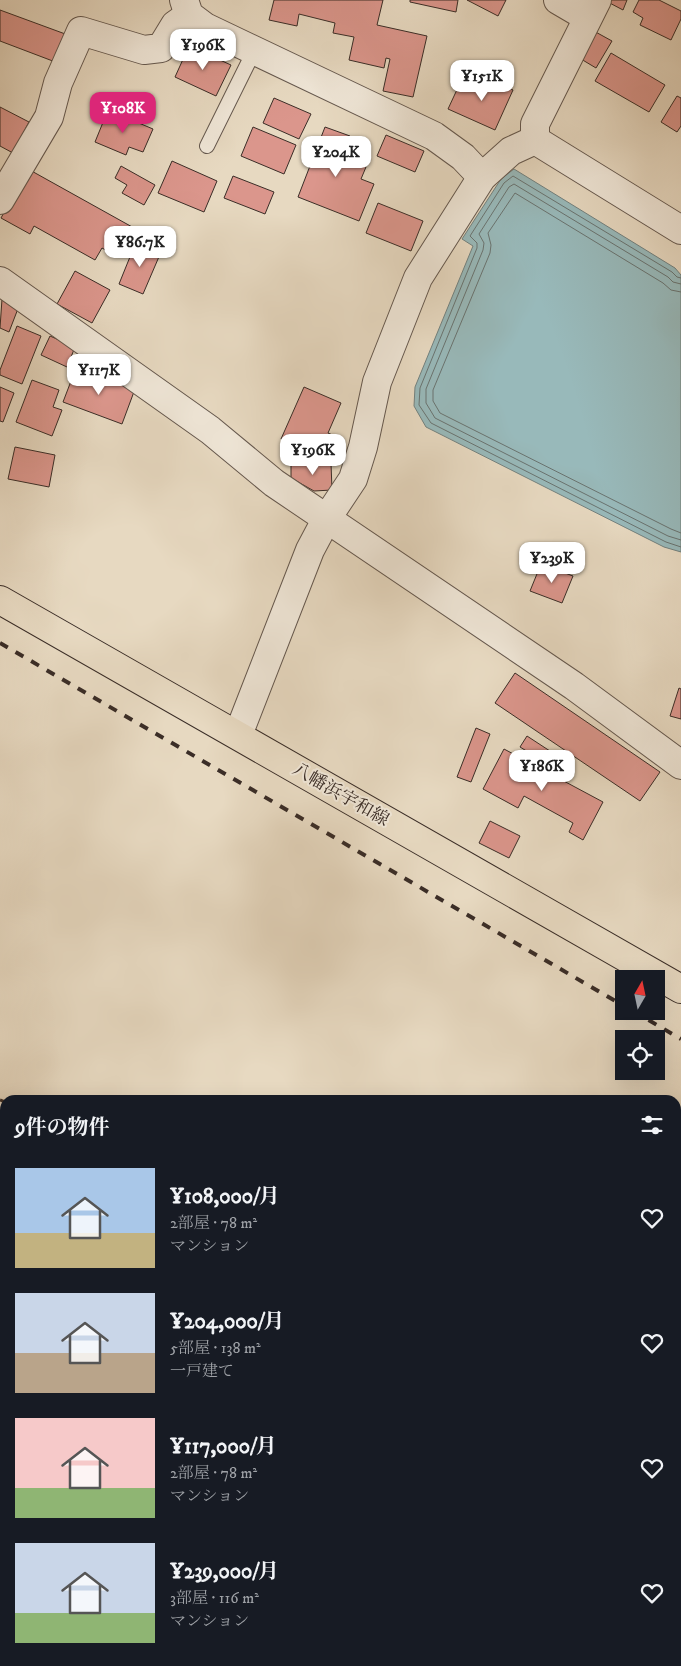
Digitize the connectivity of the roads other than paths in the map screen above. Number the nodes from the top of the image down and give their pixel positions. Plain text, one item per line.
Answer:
1 (558, 0) edge
2 (187, 8) edge
3 (592, 9) edge
4 (254, 51) junction
5 (535, 140) junction
6 (207, 146) dead end
7 (482, 177) junction
8 (0, 200) edge
9 (681, 230) edge
10 (0, 281) edge
11 (327, 518) junction
12 (0, 600) edge
13 (238, 735) junction
14 (681, 765) edge
15 (681, 989) edge

1 - 3 street
2 - 4 street
2 - 8 street
3 - 5 street
4 - 6 lane
4 - 7 street
5 - 7 street
5 - 9 street
7 - 11 street
10 - 11 street
11 - 13 street
11 - 14 street
12 - 13 main road, 八幡浜宇和線
13 - 15 main road, 八幡浜宇和線

